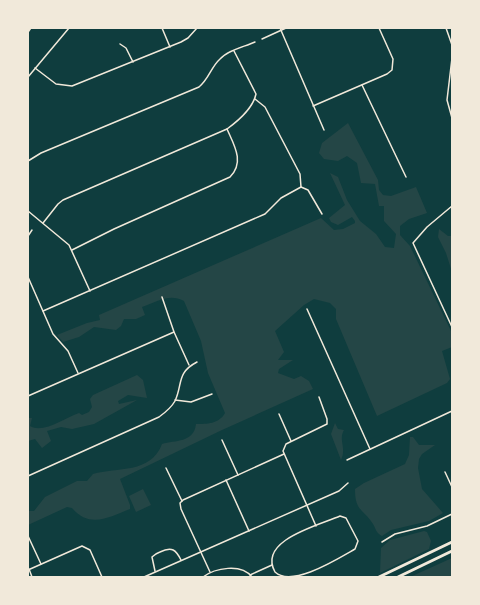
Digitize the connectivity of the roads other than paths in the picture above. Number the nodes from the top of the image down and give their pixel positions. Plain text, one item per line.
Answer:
1 (30, 28) edge
2 (69, 28) edge
3 (162, 28) edge
4 (197, 28) edge
5 (286, 28) edge
6 (379, 28) edge
7 (446, 28) edge
8 (281, 29) edge
9 (28, 31) edge
10 (262, 39) dead end
11 (255, 42) dead end
12 (120, 44) dead end
13 (452, 45) edge
14 (170, 47) junction
15 (234, 51) junction
16 (452, 58) edge
17 (133, 62) junction
18 (35, 68) junction
19 (28, 77) edge
20 (362, 85) junction
21 (449, 90) junction
22 (452, 90) edge
23 (255, 100) junction
24 (313, 106) junction
25 (452, 118) edge
26 (226, 129) junction
27 (324, 130) dead end
28 (28, 161) edge
29 (406, 177) dead end
30 (301, 187) junction
31 (452, 206) edge
32 (28, 211) edge
33 (322, 214) dead end
34 (43, 223) junction
35 (32, 230) dead end
36 (28, 236) edge
37 (72, 250) junction
38 (28, 276) edge
39 (90, 291) junction
40 (162, 297) dead end
41 (307, 309) dead end
42 (43, 311) junction
43 (452, 327) edge
44 (174, 332) junction
45 (197, 362) dead end
46 (190, 366) junction
47 (78, 373) junction
48 (212, 394) dead end
49 (28, 396) edge
50 (319, 397) dead end
51 (175, 400) junction
52 (452, 411) edge
53 (279, 414) dead end
54 (222, 440) dead end
55 (291, 441) junction
56 (370, 449) junction
57 (284, 454) junction
58 (347, 460) dead end
59 (166, 468) dead end
60 (445, 472) dead end
61 (238, 475) junction
62 (28, 476) edge
63 (226, 480) junction
64 (348, 483) dead end
65 (452, 487) edge
66 (181, 502) junction
67 (307, 506) junction
68 (452, 514) edge
69 (316, 526) junction
70 (249, 531) junction
71 (28, 536) edge
72 (382, 542) dead end
73 (452, 542) edge
74 (452, 551) edge
75 (200, 552) junction
76 (181, 560) junction
77 (41, 564) junction
78 (272, 565) junction
79 (28, 570) edge
80 (156, 572) junction
81 (210, 572) junction
82 (251, 576) edge
83 (32, 577) edge
84 (102, 577) edge
85 (144, 577) edge
86 (203, 577) edge
87 (379, 577) edge
88 (398, 577) edge

1 - 9 main road
2 - 18 street
3 - 14 street
4 - 14 street
5 - 8 street
6 - 20 street
7 - 13 street
8 - 10 street
8 - 24 street
11 - 15 street
12 - 17 street
14 - 17 street
15 - 23 street
15 - 28 street
16 - 21 street
17 - 18 street
18 - 19 street
20 - 24 street
20 - 29 street
21 - 22 street
21 - 25 street
23 - 26 street
23 - 30 street
24 - 27 street
26 - 34 street
26 - 37 street
30 - 33 street
30 - 39 street
31 - 43 street
32 - 34 street
34 - 37 street
35 - 36 street
37 - 39 street
38 - 42 street
39 - 42 street
40 - 44 street
41 - 56 street
42 - 47 street
44 - 46 street
44 - 47 street
45 - 46 street
46 - 51 street
47 - 49 street
48 - 51 street
50 - 55 street
51 - 62 street
52 - 56 street
53 - 55 street
54 - 61 street
55 - 57 street
56 - 58 street
57 - 61 street
57 - 67 street
59 - 66 street
60 - 65 street
61 - 63 street
63 - 66 street
63 - 70 street
64 - 67 street
66 - 75 street
67 - 69 street
67 - 70 street
68 - 72 street
69 - 78 street
69 - 78 street
70 - 75 street
71 - 77 street
73 - 87 main road
74 - 88 main road
75 - 76 street
75 - 81 street
76 - 80 street
76 - 80 street
77 - 79 street
77 - 84 street
78 - 82 street
79 - 83 street
80 - 85 street
81 - 82 street
81 - 86 street

